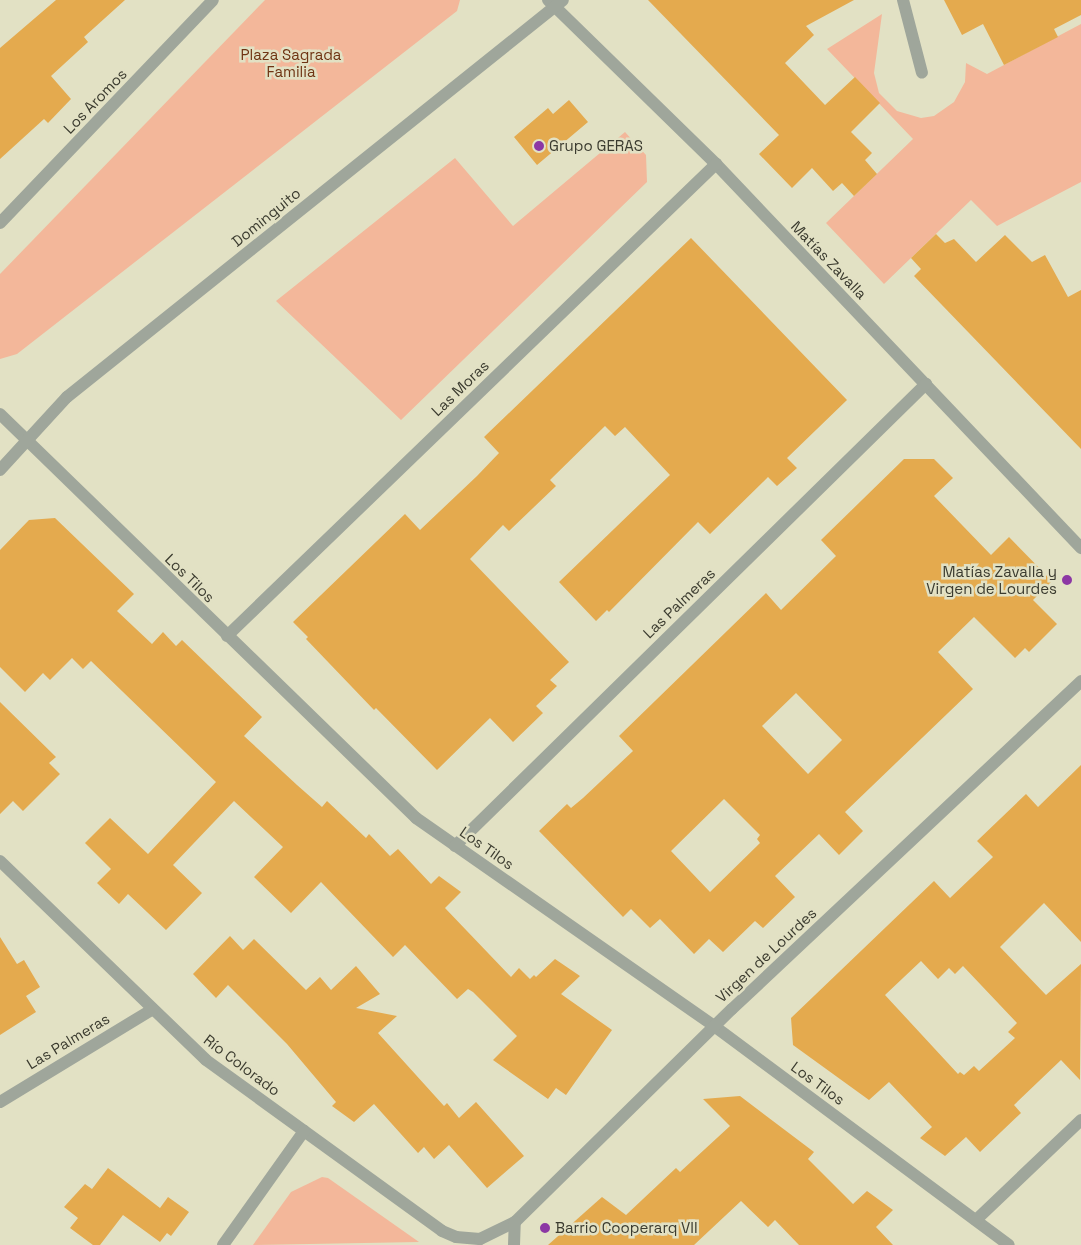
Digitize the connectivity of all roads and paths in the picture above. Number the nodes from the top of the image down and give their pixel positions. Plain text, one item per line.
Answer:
1 (213, 0) edge
2 (903, 0) edge
3 (555, 2) edge
4 (922, 73) dead end
5 (716, 164) junction
6 (0, 224) edge
7 (926, 384) junction
8 (0, 414) edge
9 (26, 442) junction
10 (0, 470) edge
11 (1081, 548) edge
12 (227, 636) junction
13 (1081, 681) edge
14 (455, 846) junction
15 (0, 861) edge
16 (153, 1009) junction
17 (714, 1026) junction
18 (0, 1102) edge
19 (1081, 1120) edge
20 (304, 1131) junction
21 (976, 1220) junction
22 (515, 1222) junction
23 (468, 1242) edge
24 (223, 1245) edge
25 (514, 1245) edge
26 (1009, 1245) edge

1 - 6 street, Los Aromos
2 - 4 street
3 - 5 street, Matías Zavalla
3 - 9 street, Dominguito
5 - 7 street, Matías Zavalla
5 - 12 street, Las Moras
7 - 11 street, Matías Zavalla
7 - 14 street, Las Palmeras
8 - 9 street, Los Tilos
9 - 10 street, Dominguito
9 - 12 street, Los Tilos
12 - 14 street, Los Tilos
13 - 17 street, Virgen de Lourdes
14 - 17 street, Los Tilos
15 - 16 street, Río Colorado
16 - 18 street, Las Palmeras
16 - 20 street, Río Colorado
17 - 21 street, Los Tilos
17 - 22 street, Virgen de Lourdes
19 - 21 street
20 - 23 street, Río Colorado
20 - 24 street
21 - 26 street, Los Tilos
22 - 23 street, Virgen de Lourdes
22 - 25 street

